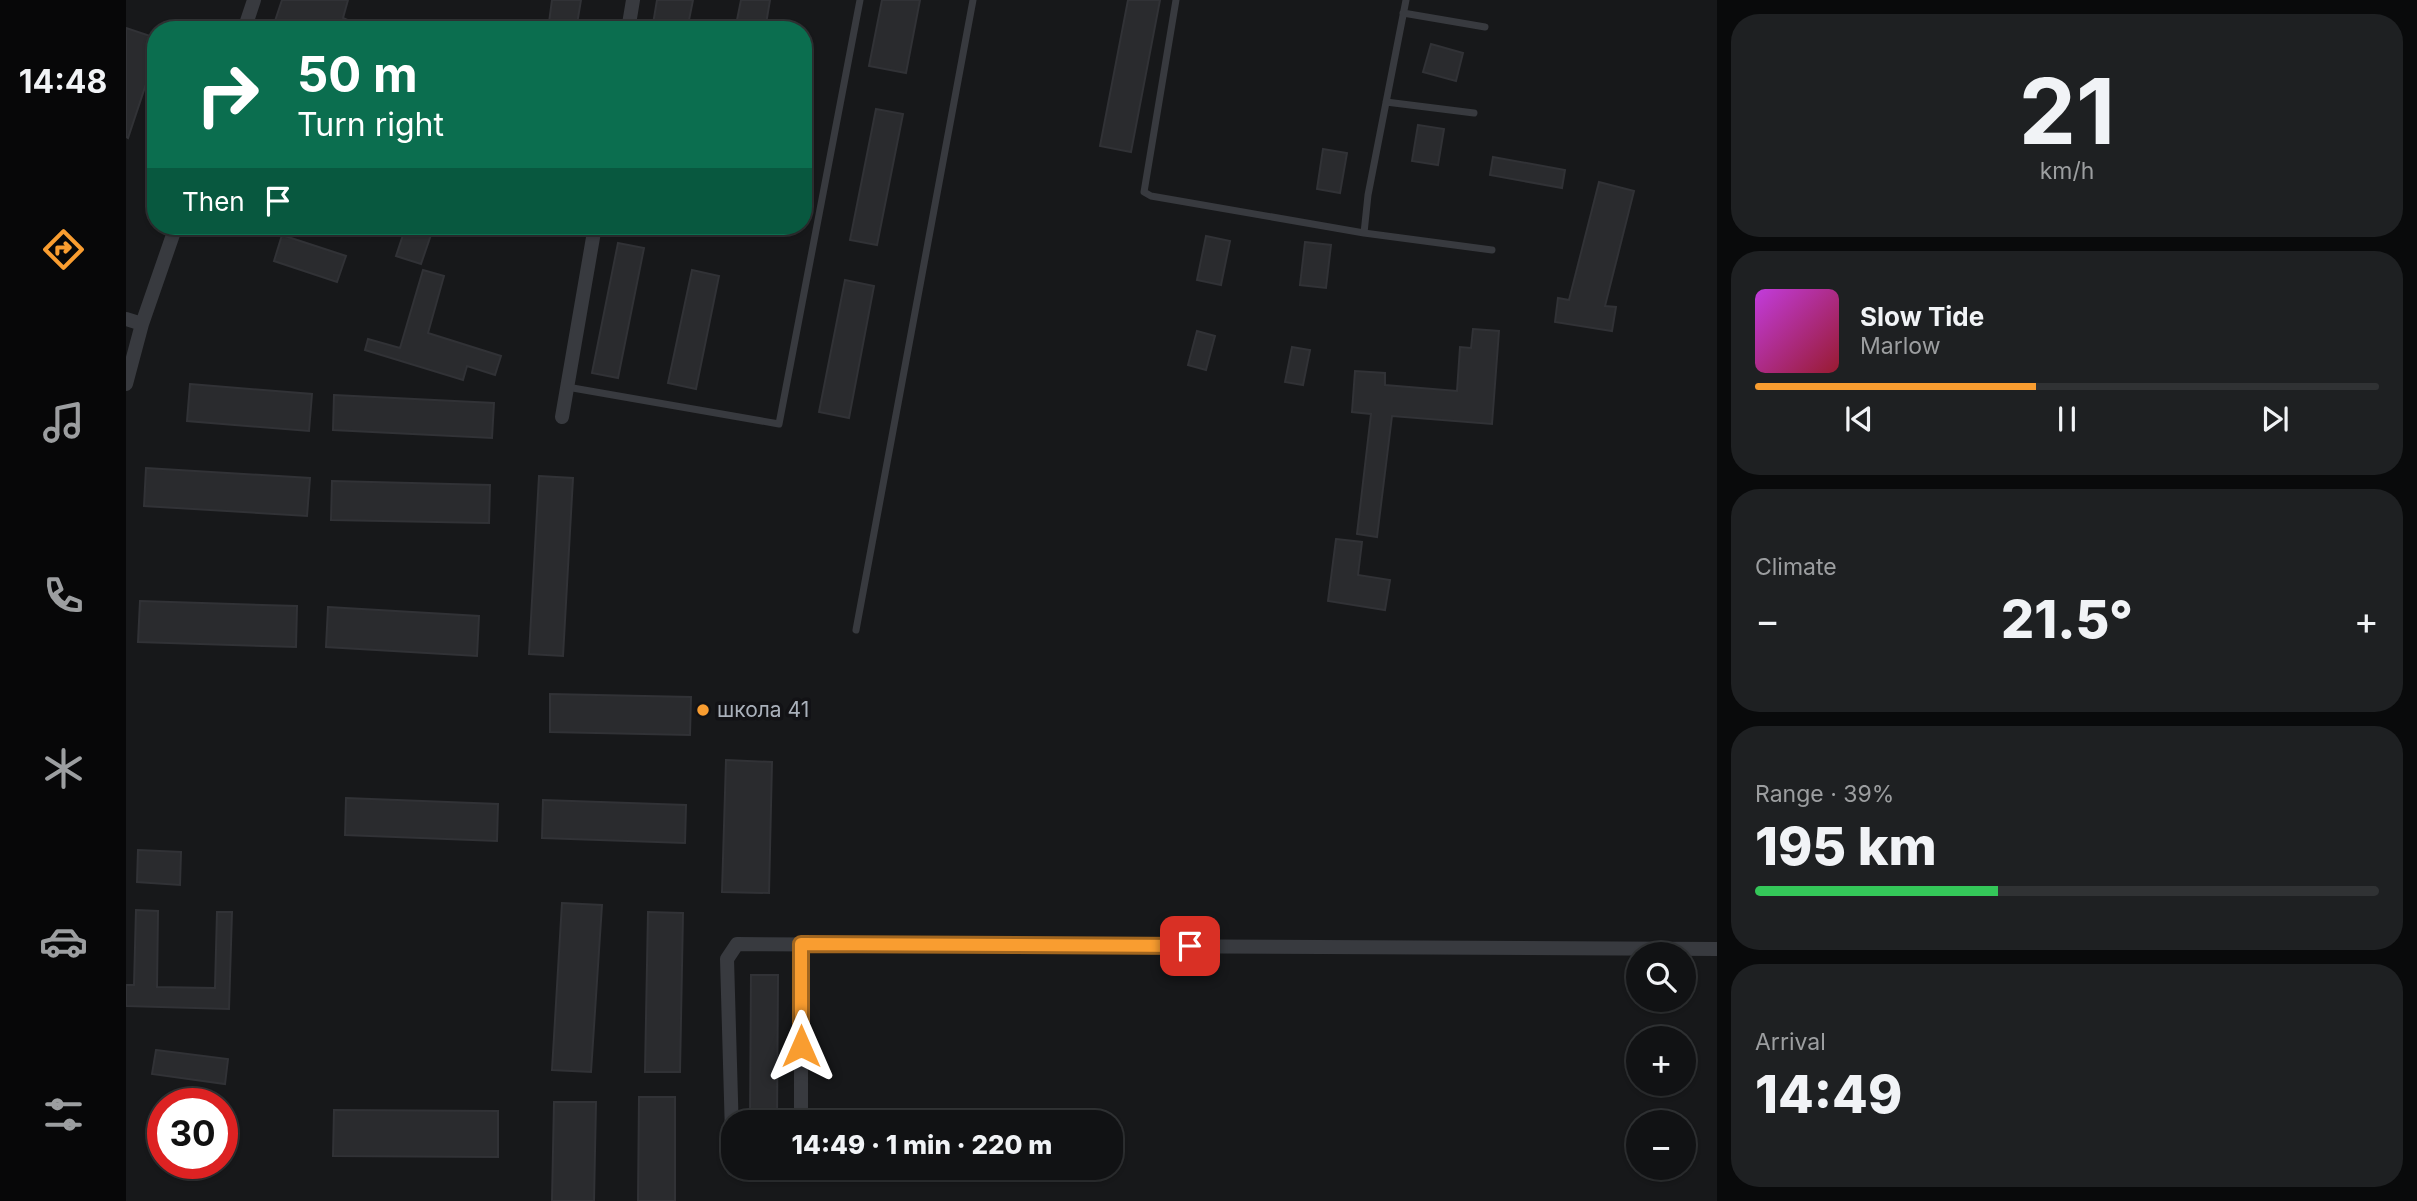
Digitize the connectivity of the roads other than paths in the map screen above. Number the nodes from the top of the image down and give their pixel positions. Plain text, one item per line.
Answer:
1 (254, 0) edge
2 (633, 0) edge
3 (860, 0) edge
4 (973, 0) edge
5 (1176, 0) edge
6 (1406, 0) edge
7 (1403, 13) junction
8 (246, 21) edge
9 (630, 21) edge
10 (1485, 27) dead end
11 (1386, 103) junction
12 (1474, 113) dead end
13 (1364, 233) junction
14 (173, 235) edge
15 (593, 235) edge
16 (1492, 250) dead end
17 (126, 319) edge
18 (142, 324) junction
19 (126, 384) edge
20 (567, 387) junction
21 (562, 416) dead end
22 (856, 630) dead end
23 (801, 944) junction
24 (1717, 949) edge
25 (731, 1110) edge
26 (801, 1110) edge

1 - 8 street
2 - 9 street
3 - 20 lane
4 - 22 lane
5 - 13 lane
6 - 7 lane
7 - 10 lane
7 - 11 lane
11 - 12 lane
11 - 13 lane
13 - 16 lane
14 - 18 street
15 - 20 street
17 - 18 street
18 - 19 street
20 - 21 street
23 - 24 street
23 - 25 street
23 - 26 street

